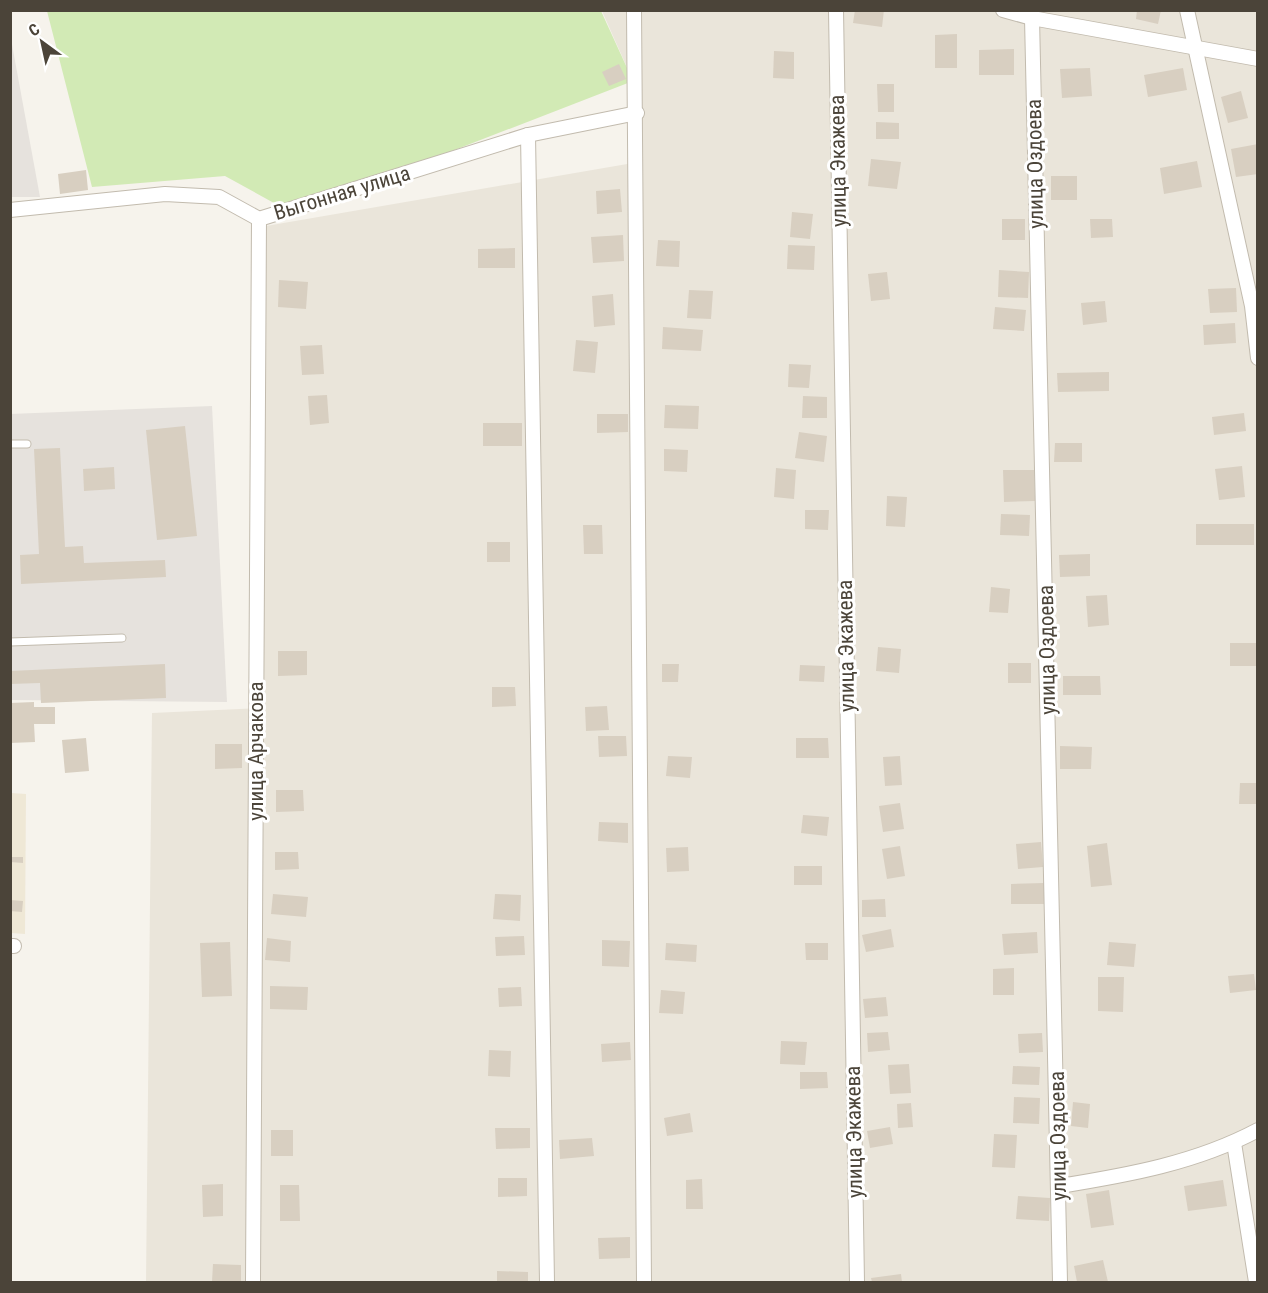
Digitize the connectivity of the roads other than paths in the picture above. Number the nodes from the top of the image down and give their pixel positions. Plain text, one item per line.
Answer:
1 (634, 10) edge
2 (836, 10) edge
3 (1003, 10) edge
4 (1187, 10) edge
5 (1032, 18) junction
6 (1196, 46) junction
7 (1257, 59) edge
8 (637, 113) junction
9 (528, 135) junction
10 (10, 210) edge
11 (259, 219) junction
12 (1257, 358) edge
13 (10, 444) edge
14 (27, 444) dead end
15 (122, 638) dead end
16 (10, 642) edge
17 (1257, 1130) edge
18 (1234, 1143) junction
19 (1060, 1186) junction
20 (253, 1282) edge
21 (547, 1282) edge
22 (644, 1282) edge
23 (856, 1282) edge
24 (1060, 1282) edge
25 (1256, 1282) edge

1 - 8 street
2 - 23 street, улица Экажева
3 - 5 street
4 - 6 street
5 - 6 street
5 - 19 street, улица Оздоева
6 - 7 street
6 - 12 street
8 - 9 street, Выгонная улица
8 - 22 street
9 - 11 street, Выгонная улица
9 - 21 street
10 - 11 street, Выгонная улица
11 - 20 street, улица Арчакова
13 - 14 lane
15 - 16 lane
17 - 18 street
18 - 19 street
18 - 25 street
19 - 24 street, улица Оздоева

